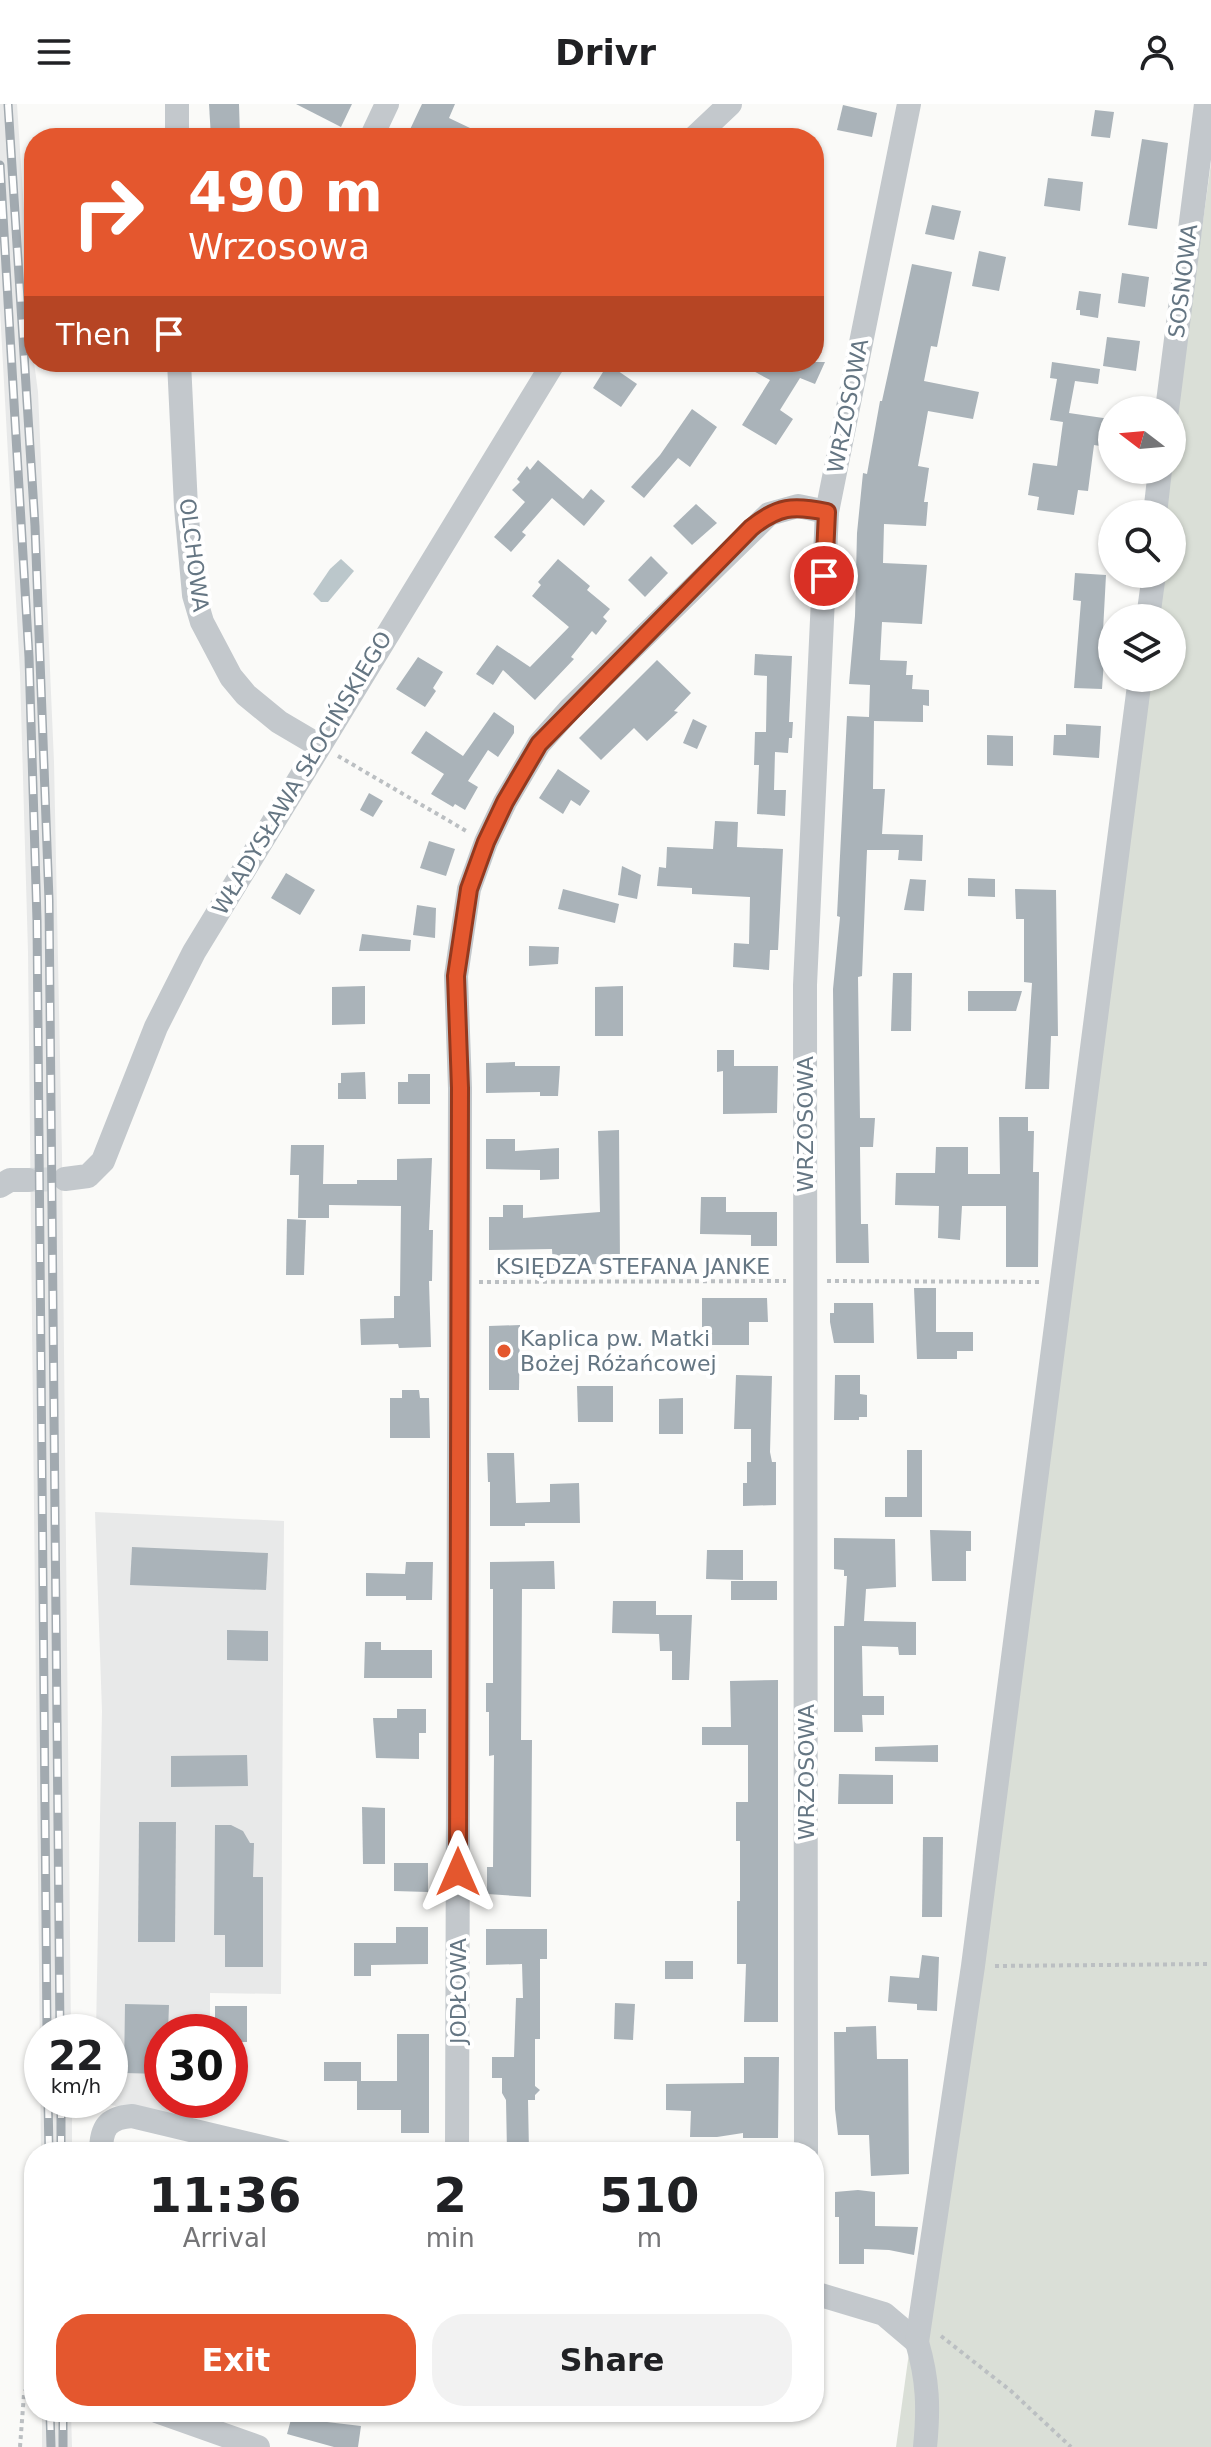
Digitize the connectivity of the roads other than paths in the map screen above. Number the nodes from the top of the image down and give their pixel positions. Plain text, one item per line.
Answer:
1 (177, 104) edge
2 (387, 104) edge
3 (730, 104) edge
4 (909, 104) edge
5 (1206, 104) edge
6 (177, 128) edge
7 (376, 128) edge
8 (705, 128) edge
9 (179, 372) edge
10 (548, 372) edge
11 (1169, 396) edge
12 (827, 512) junction
13 (1138, 692) edge
14 (318, 745) junction
15 (65, 1179) tunnel mouth
16 (28, 1180) tunnel mouth
17 (0, 1186) edge
18 (103, 2142) edge
19 (241, 2142) edge
20 (457, 2142) edge
21 (806, 2142) edge
22 (824, 2296) edge
23 (912, 2329) junction
24 (187, 2422) edge
25 (258, 2447) edge
26 (925, 2447) edge

1 - 6 street
2 - 7 street
3 - 8 street
4 - 12 street, WRZOSOWA
5 - 11 street, SOSNOWA
9 - 14 street, OLCHOWA
10 - 14 street, WŁADYSŁAWA SŁOCIŃSKIEGO
12 - 20 street, JODŁOWA
12 - 21 street, WRZOSOWA
13 - 23 street
14 - 15 street, WŁADYSŁAWA SŁOCIŃSKIEGO
16 - 17 street
18 - 19 street
22 - 23 street
23 - 26 street
24 - 25 street

